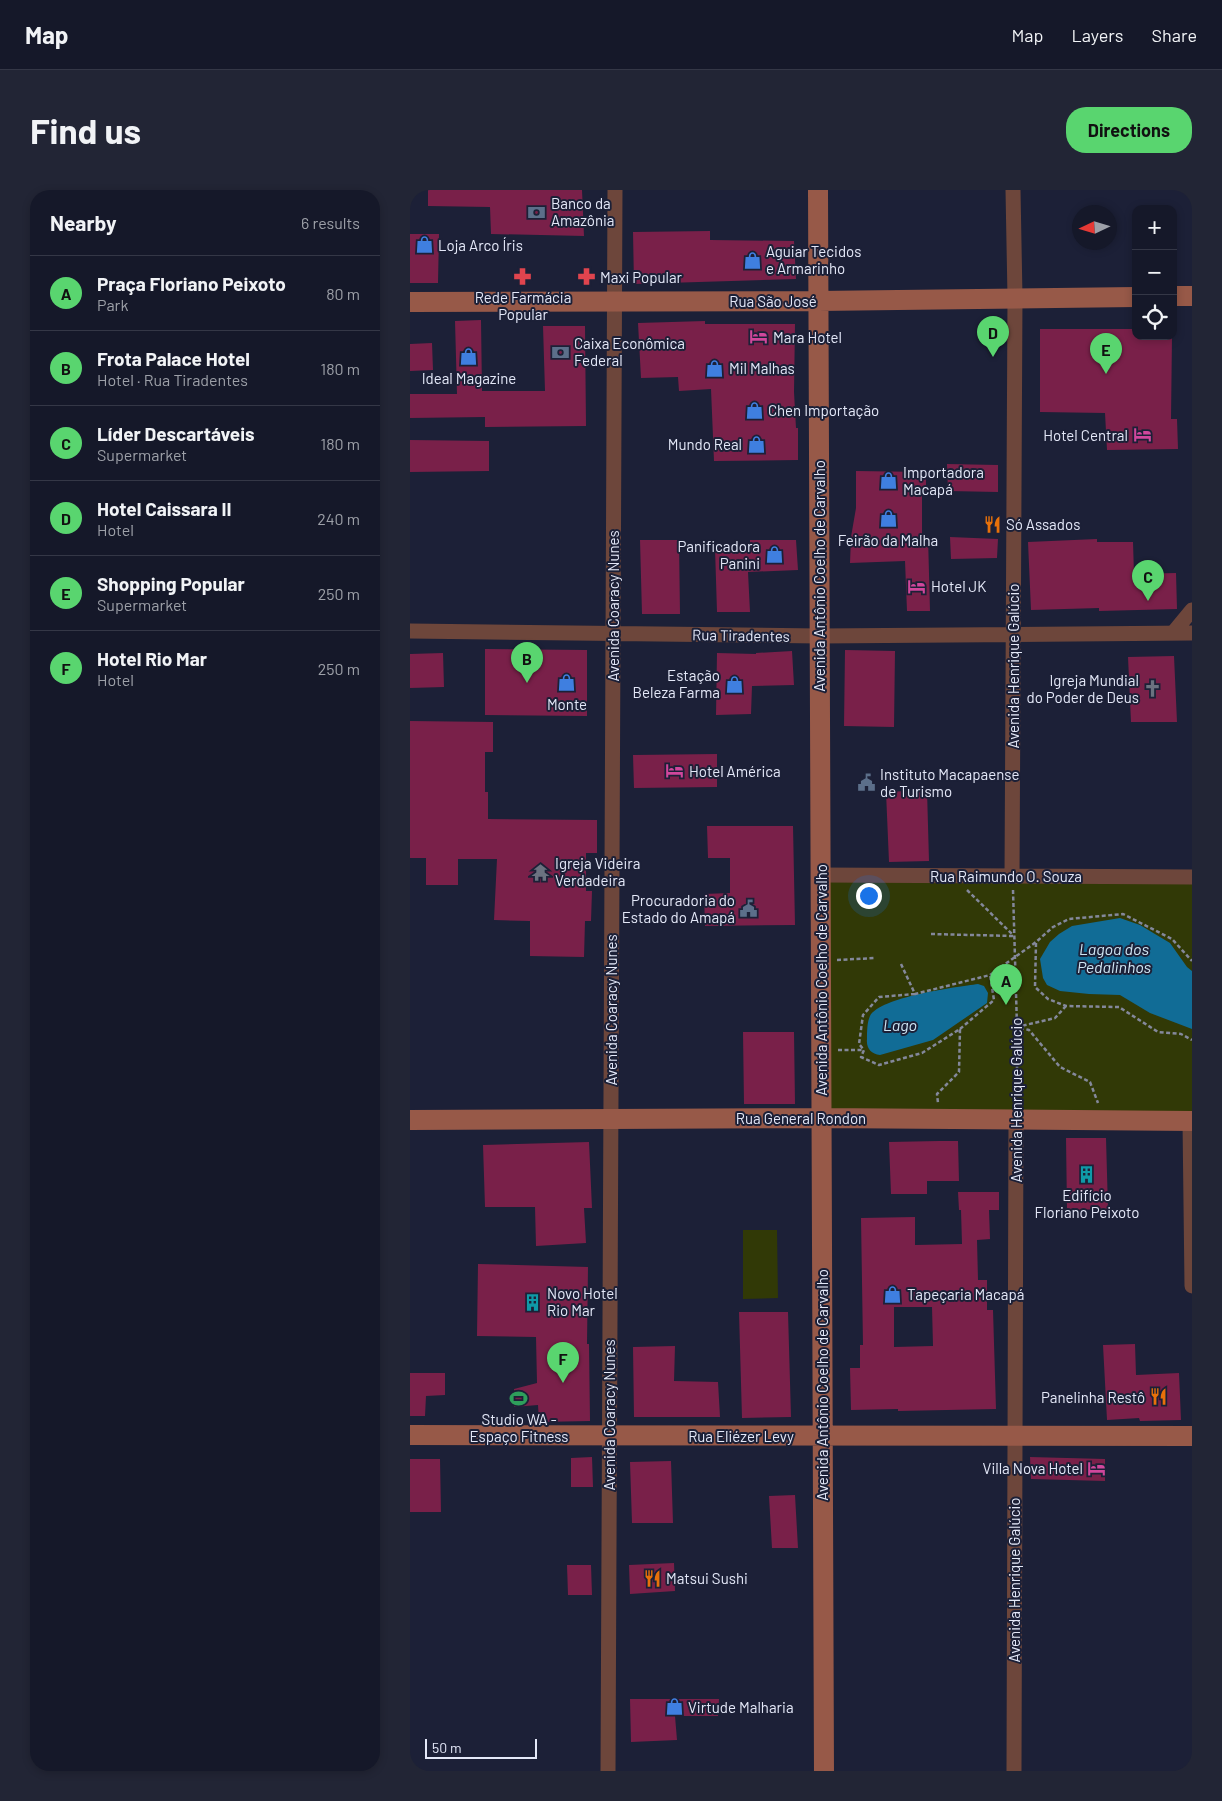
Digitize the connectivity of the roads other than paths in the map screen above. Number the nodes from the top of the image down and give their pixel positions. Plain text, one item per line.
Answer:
1 (614, 190) edge
2 (818, 190) edge
3 (1013, 190) edge
4 (1177, 296) edge
5 (1192, 296) edge
6 (1015, 297) junction
7 (1132, 297) edge
8 (818, 300) junction
9 (614, 301) junction
10 (410, 302) edge
11 (1192, 610) edge
12 (410, 630) edge
13 (613, 633) junction
14 (1173, 633) junction
15 (1192, 633) edge
16 (1012, 634) junction
17 (820, 636) junction
18 (820, 875) junction
19 (1012, 876) junction
20 (1192, 877) edge
21 (611, 1118) junction
22 (822, 1118) junction
23 (1016, 1119) junction
24 (410, 1120) edge
25 (1191, 1121) edge
26 (1192, 1286) edge
27 (410, 1435) edge
28 (609, 1436) junction
29 (822, 1436) junction
30 (1014, 1436) junction
31 (1192, 1436) edge
32 (608, 1771) edge
33 (824, 1771) edge
34 (1014, 1771) edge

1 - 9 street, Avenida Coaracy Nunes
2 - 8 street, Avenida Antônio Coelho de Carvalho
3 - 6 street, Avenida Henrique Galúcio
4 - 5 street
6 - 7 street, Rua São José
6 - 8 street, Rua São José
6 - 16 street, Avenida Henrique Galúcio
8 - 9 street, Rua São José
8 - 17 street, Avenida Antônio Coelho de Carvalho
9 - 10 street, Rua São José
9 - 13 street, Avenida Coaracy Nunes
11 - 14 street
12 - 13 street, Rua Tiradentes
13 - 17 street, Rua Tiradentes
13 - 21 street, Avenida Coaracy Nunes
14 - 15 street, Rua Tiradentes
14 - 16 street, Rua Tiradentes
16 - 17 street, Rua Tiradentes
16 - 19 street, Avenida Henrique Galúcio
17 - 18 street, Avenida Antônio Coelho de Carvalho
18 - 19 street, Rua Raimundo O. Souza
18 - 22 street, Avenida Antônio Coelho de Carvalho
19 - 20 street, Rua Raimundo O. Souza
21 - 22 street, Rua General Rondon
21 - 24 street, Rua General Rondon
21 - 28 street, Avenida Coaracy Nunes
22 - 23 street, Rua General Rondon
22 - 29 street, Avenida Antônio Coelho de Carvalho
23 - 25 street, Rua General Rondon
23 - 30 street, Avenida Henrique Galúcio
25 - 26 street
27 - 28 street, Rua Eliézer Levy
28 - 29 street, Rua Eliézer Levy
28 - 32 street, Avenida Coaracy Nunes
29 - 30 street, Rua Eliézer Levy
29 - 33 street, Avenida Antônio Coelho de Carvalho
30 - 31 street, Rua Eliézer Levy
30 - 34 street, Avenida Henrique Galúcio

